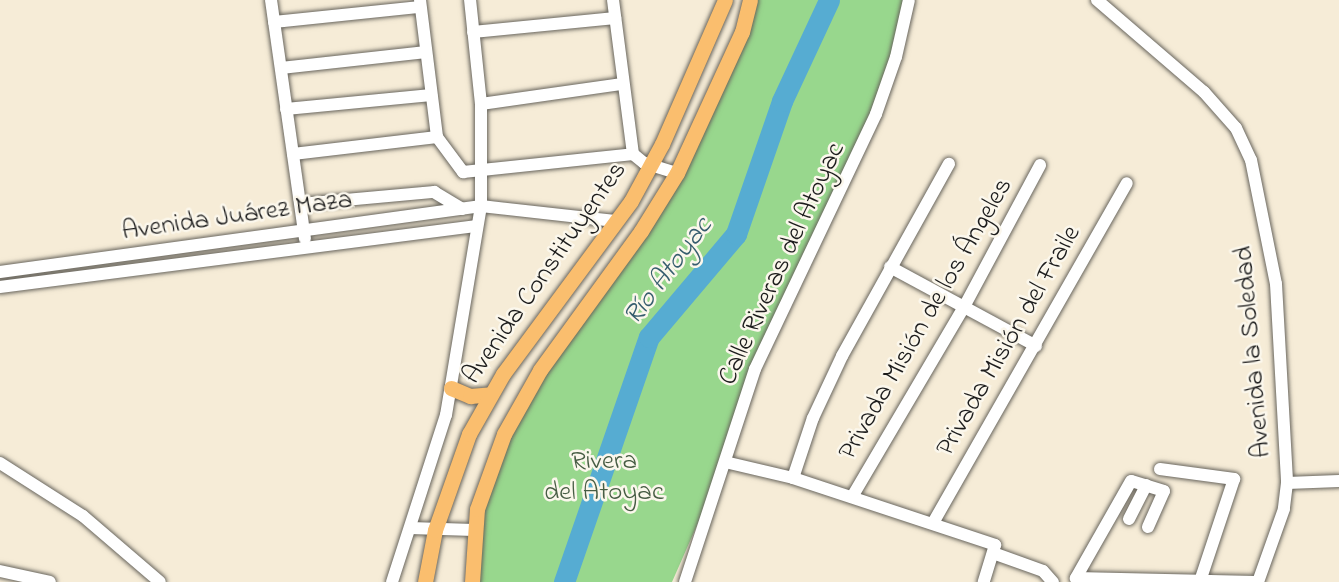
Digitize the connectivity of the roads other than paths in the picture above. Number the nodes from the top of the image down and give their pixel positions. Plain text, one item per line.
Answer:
1 (271, 0) edge
2 (470, 0) edge
3 (613, 0) edge
4 (725, 0) edge
5 (750, 0) edge
6 (909, 0) edge
7 (1097, 0) edge
8 (420, 4) edge
9 (615, 18) junction
10 (274, 22) junction
11 (473, 32) junction
12 (426, 52) junction
13 (281, 68) junction
14 (621, 84) junction
15 (431, 95) junction
16 (481, 104) junction
17 (286, 109) junction
18 (437, 137) junction
19 (293, 154) junction
20 (633, 154) junction
21 (949, 164) dead end
22 (651, 165) junction
23 (1040, 165) dead end
24 (482, 170) junction
25 (677, 173) junction
26 (1127, 183) dead end
27 (301, 204) junction
28 (480, 206) junction
29 (462, 209) junction
30 (615, 221) junction
31 (477, 226) junction
32 (641, 231) junction
33 (304, 232) junction
34 (306, 248) junction
35 (890, 267) junction
36 (0, 272) edge
37 (0, 287) edge
38 (964, 307) junction
39 (1036, 346) junction
40 (451, 388) junction
41 (491, 394) junction
42 (725, 462) junction
43 (0, 463) edge
44 (1160, 469) dead end
45 (793, 478) junction
46 (1339, 481) edge
47 (1287, 483) junction
48 (1146, 484) junction
49 (852, 496) junction
50 (1129, 519) dead end
51 (933, 524) junction
52 (1148, 527) dead end
53 (410, 528) junction
54 (435, 530) junction
55 (474, 530) junction
56 (994, 549) junction
57 (0, 571) edge
58 (1201, 578) junction
59 (50, 582) edge
60 (160, 582) edge
61 (392, 582) edge
62 (425, 582) edge
63 (472, 582) edge
64 (685, 582) edge
65 (984, 582) edge
66 (1053, 582) edge
67 (1256, 582) edge

1 - 10 street
2 - 11 street
3 - 9 street
4 - 22 main road, Avenida Constituyentes
5 - 25 main road, Avenida Constituyentes
6 - 42 street, Calle Riveras del Atoyac
7 - 47 street, Avenida la Soledad
8 - 10 street
8 - 12 street
9 - 11 street
9 - 14 street
10 - 13 street
11 - 16 street
12 - 13 street
12 - 15 street
13 - 17 street
14 - 16 street
14 - 20 street
15 - 17 street
15 - 18 street
16 - 24 street
17 - 19 street
18 - 19 street
18 - 24 street
19 - 27 street
20 - 22 street
20 - 24 street
21 - 35 street
22 - 25 street
22 - 30 main road, Avenida Constituyentes
23 - 38 street, Privada Misión de los Ángeles
24 - 28 street
25 - 32 main road, Avenida Constituyentes
26 - 39 street, Privada Misión del Fraile
27 - 29 street
27 - 33 street
28 - 29 street, Avenida Juárez Maza
28 - 30 street, Avenida Juárez Maza
28 - 31 street
29 - 33 street, Avenida Juárez Maza
30 - 32 main road
30 - 41 main road, Avenida Constituyentes
31 - 34 street, Avenida Juárez Maza
31 - 40 street
32 - 55 main road, Avenida Constituyentes
33 - 34 street
33 - 36 street, Avenida Juárez Maza
34 - 37 street, Avenida Juárez Maza
35 - 38 street
35 - 45 street
38 - 39 street
38 - 49 street, Privada Misión de los Ángeles
39 - 51 street, Privada Misión del Fraile
40 - 41 main road
40 - 53 street
41 - 54 main road, Avenida Constituyentes
42 - 45 street
42 - 64 street, Calle Riveras del Atoyac
43 - 60 street
44 - 58 street
45 - 49 street
46 - 47 street
47 - 67 street, Avenida la Soledad
48 - 50 street
48 - 52 street
48 - 58 street
49 - 51 street
51 - 56 street
53 - 54 street
53 - 61 street
54 - 55 street
54 - 62 main road, Avenida Constituyentes
55 - 63 main road, Avenida Constituyentes
56 - 65 street
56 - 66 street
57 - 59 street
58 - 67 street

